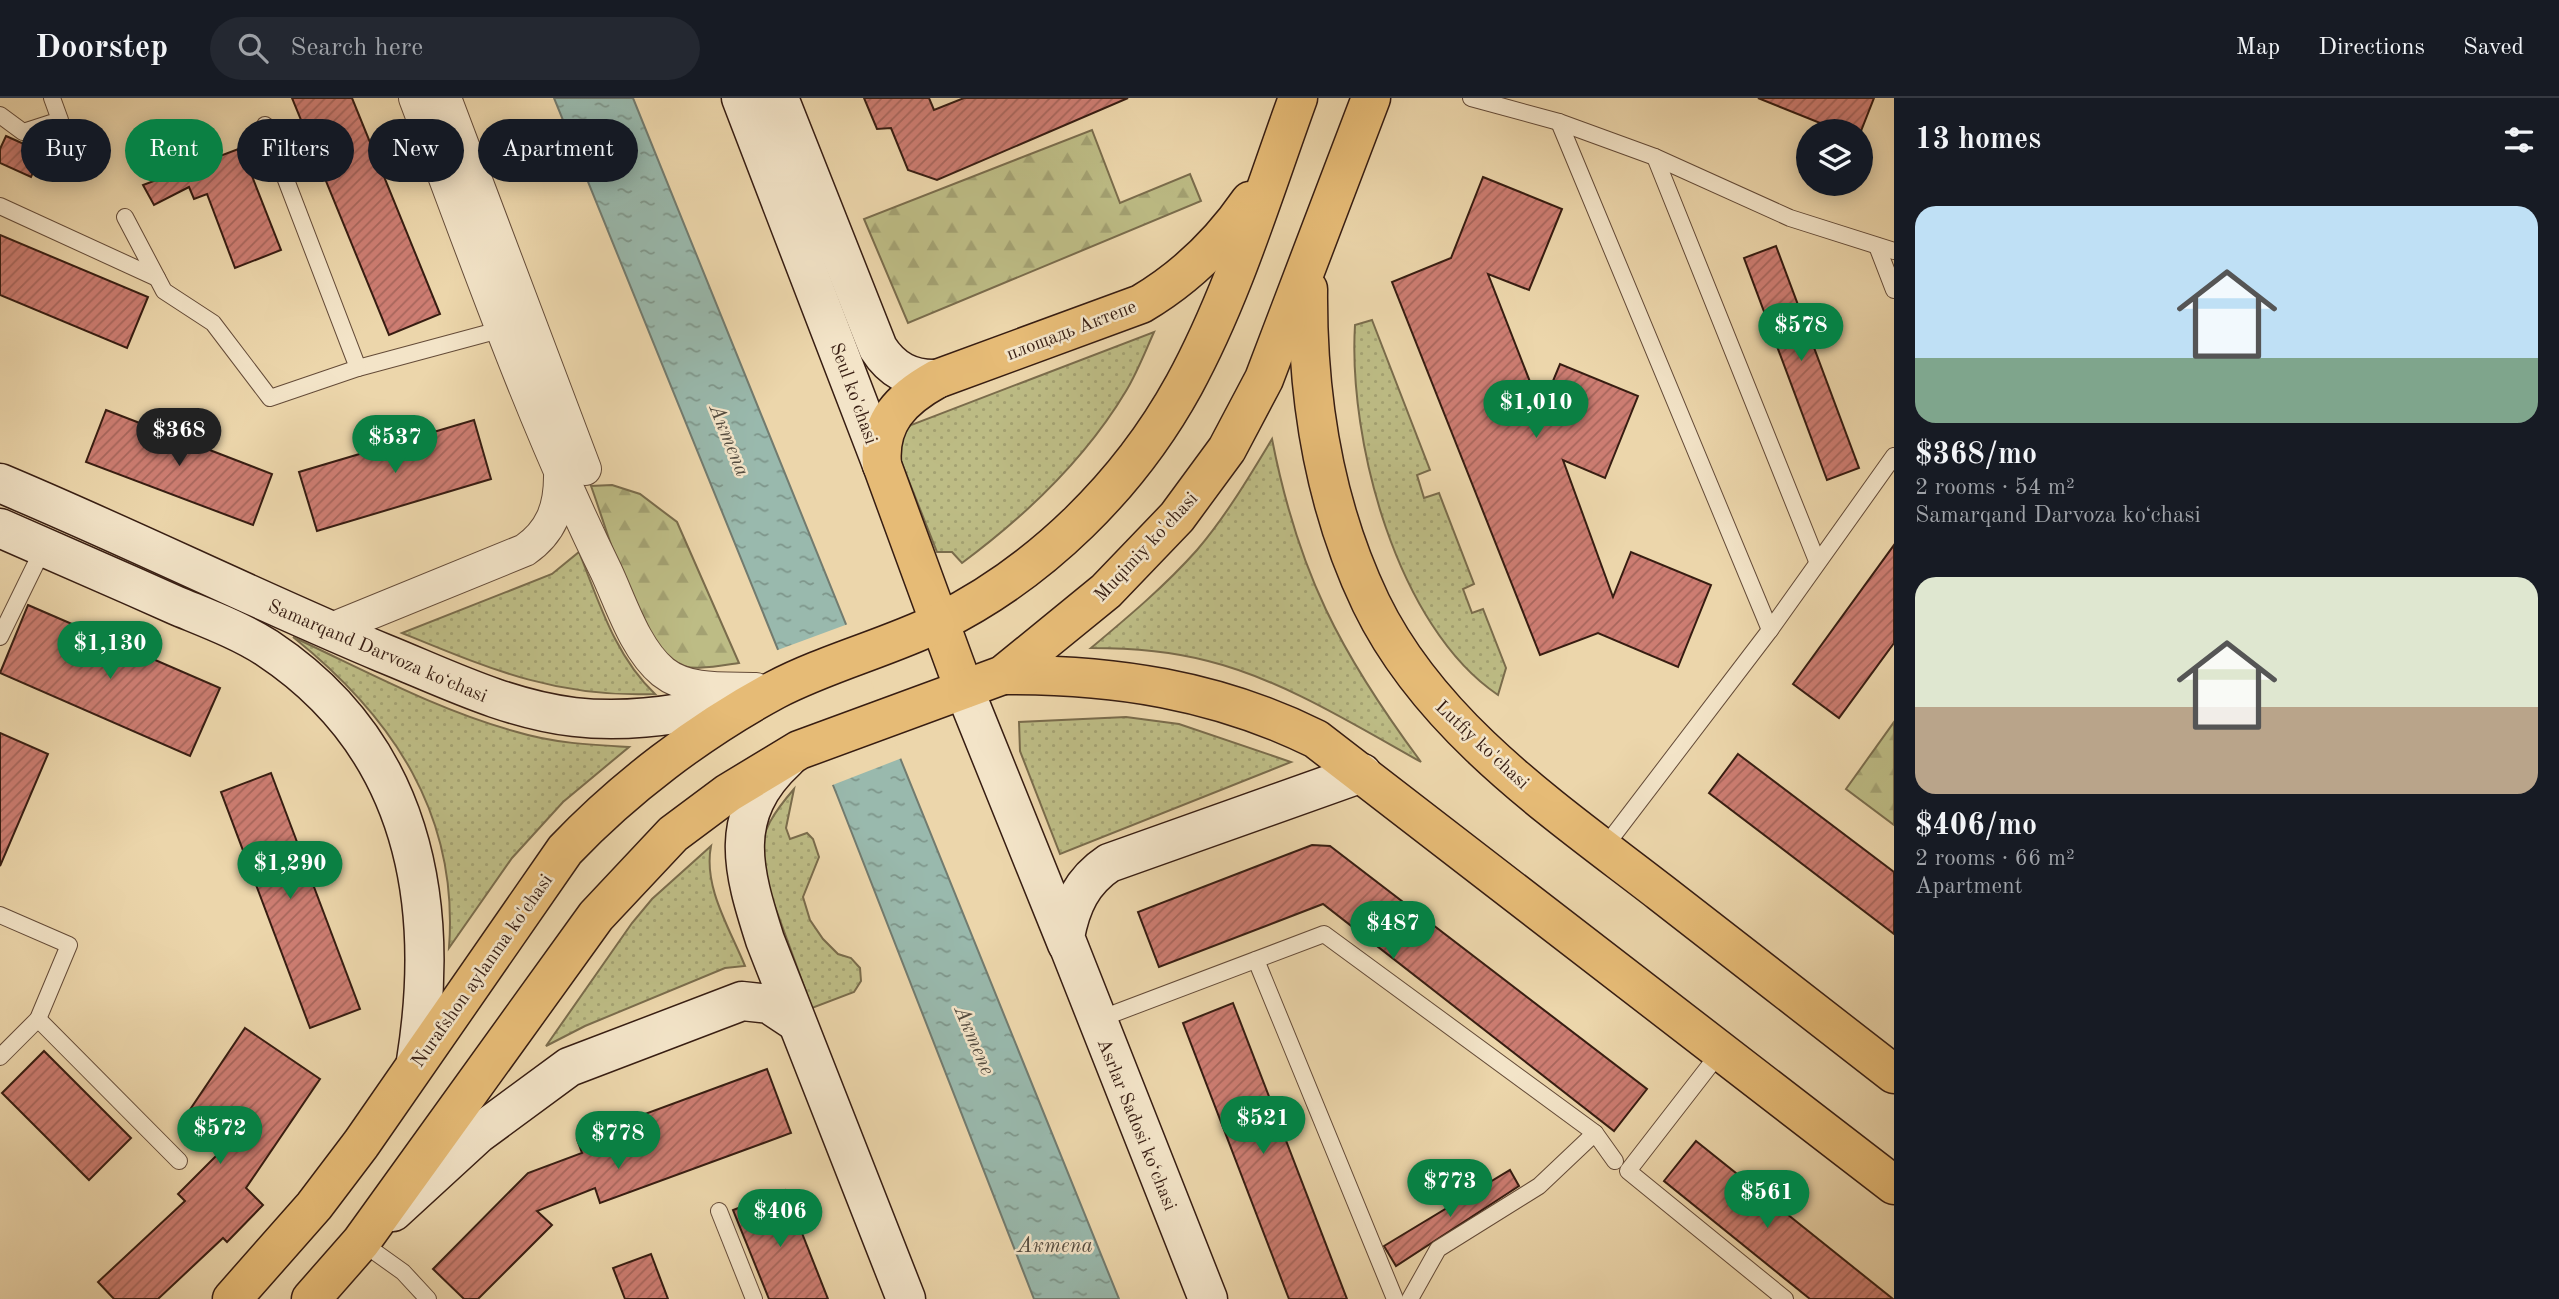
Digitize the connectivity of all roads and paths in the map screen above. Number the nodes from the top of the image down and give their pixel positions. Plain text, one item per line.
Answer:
1 (52, 98) edge
2 (415, 98) edge
3 (445, 98) edge
4 (741, 98) edge
5 (779, 98) edge
6 (1298, 98) edge
7 (1371, 98) edge
8 (1471, 98) edge
9 (0, 115) edge
10 (1559, 122) junction
11 (1655, 158) junction
12 (1274, 164) junction
13 (287, 182) edge
14 (0, 206) edge
15 (124, 216) dead end
16 (1877, 246) junction
17 (1894, 251) edge
18 (1309, 266) junction
19 (157, 278) junction
20 (1894, 290) edge
21 (503, 329) junction
22 (358, 368) junction
23 (937, 379) junction
24 (1894, 456) edge
25 (881, 466) junction
26 (572, 473) junction
27 (0, 483) edge
28 (0, 528) edge
29 (44, 547) junction
30 (1817, 561) junction
31 (939, 622) junction
32 (329, 630) junction
33 (1770, 630) junction
34 (0, 637) edge
35 (1003, 675) junction
36 (776, 689) junction
37 (964, 689) junction
38 (799, 750) junction
39 (1362, 773) junction
40 (1603, 849) junction
41 (0, 915) edge
42 (1070, 949) junction
43 (770, 953) junction
44 (1256, 960) junction
45 (729, 1004) junction
46 (38, 1019) junction
47 (1097, 1020) junction
48 (796, 1022) junction
49 (1721, 1051) junction
50 (0, 1058) edge
51 (416, 1061) junction
52 (1894, 1074) edge
53 (1595, 1133) junction
54 (179, 1161) dead end
55 (1615, 1161) dead end
56 (1894, 1185) edge
57 (719, 1211) dead end
58 (361, 1242) junction
59 (232, 1299) edge
60 (311, 1299) edge
61 (428, 1299) edge
62 (754, 1299) edge
63 (906, 1299) edge
64 (1208, 1299) edge
65 (1395, 1299) edge
66 (1410, 1299) edge
67 (1785, 1299) edge

1 - 9 lane
2 - 21 street
3 - 26 street
4 - 25 main road, Seul ko'chasi
5 - 23 main road
6 - 12 main road
7 - 18 main road, Muqimiy ko'chasi
8 - 10 lane
10 - 11 lane
10 - 33 lane
11 - 16 lane
11 - 30 lane
12 - 23 main road, площадь Актепе
12 - 31 main road
13 - 22 lane
14 - 19 lane
15 - 19 lane
16 - 17 lane
16 - 20 lane
18 - 35 main road, Muqimiy ko'chasi
18 - 40 main road, Lutfiy ko'chasi
19 - 22 lane
21 - 22 lane
21 - 26 street
23 - 25 main road, площадь Актепе
24 - 30 lane
25 - 31 main road, Seul ko'chasi
26 - 32 street
26 - 36 street
27 - 32 main road, Samarqand Darvoza koʻchasi
28 - 29 main road, Samarqand Darvoza koʻchasi
29 - 34 lane
29 - 51 main road, Samarqand Darvoza koʻchasi
30 - 33 lane
31 - 36 main road, Nurafshon aylanma ko'chasi
31 - 37 main road, Seul ko'chasi
32 - 36 main road, Samarqand Darvoza koʻchasi
33 - 40 lane
35 - 37 main road, Muqimiy ko'chasi
35 - 39 main road
36 - 51 main road, Nurafshon aylanma ko'chasi
37 - 38 main road, Muqimiy ko'chasi
37 - 42 main road, Asrlar Sadosi ko‘chasi
38 - 43 main road
38 - 58 main road
39 - 42 main road, Asrlar Sadosi ko‘chasi
39 - 49 main road
40 - 52 main road, Lutfiy ko'chasi
41 - 46 lane
42 - 47 main road, Asrlar Sadosi ko‘chasi
43 - 45 main road
43 - 48 main road
44 - 47 lane
44 - 53 lane
44 - 65 lane
45 - 48 main road
45 - 58 main road
46 - 50 lane
46 - 54 lane
47 - 64 main road, Asrlar Sadosi ko‘chasi
48 - 63 main road
49 - 56 main road
49 - 67 lane
51 - 59 main road, Nurafshon aylanma ko'chasi
53 - 55 lane
53 - 66 lane
57 - 62 lane
58 - 60 main road
58 - 61 lane

